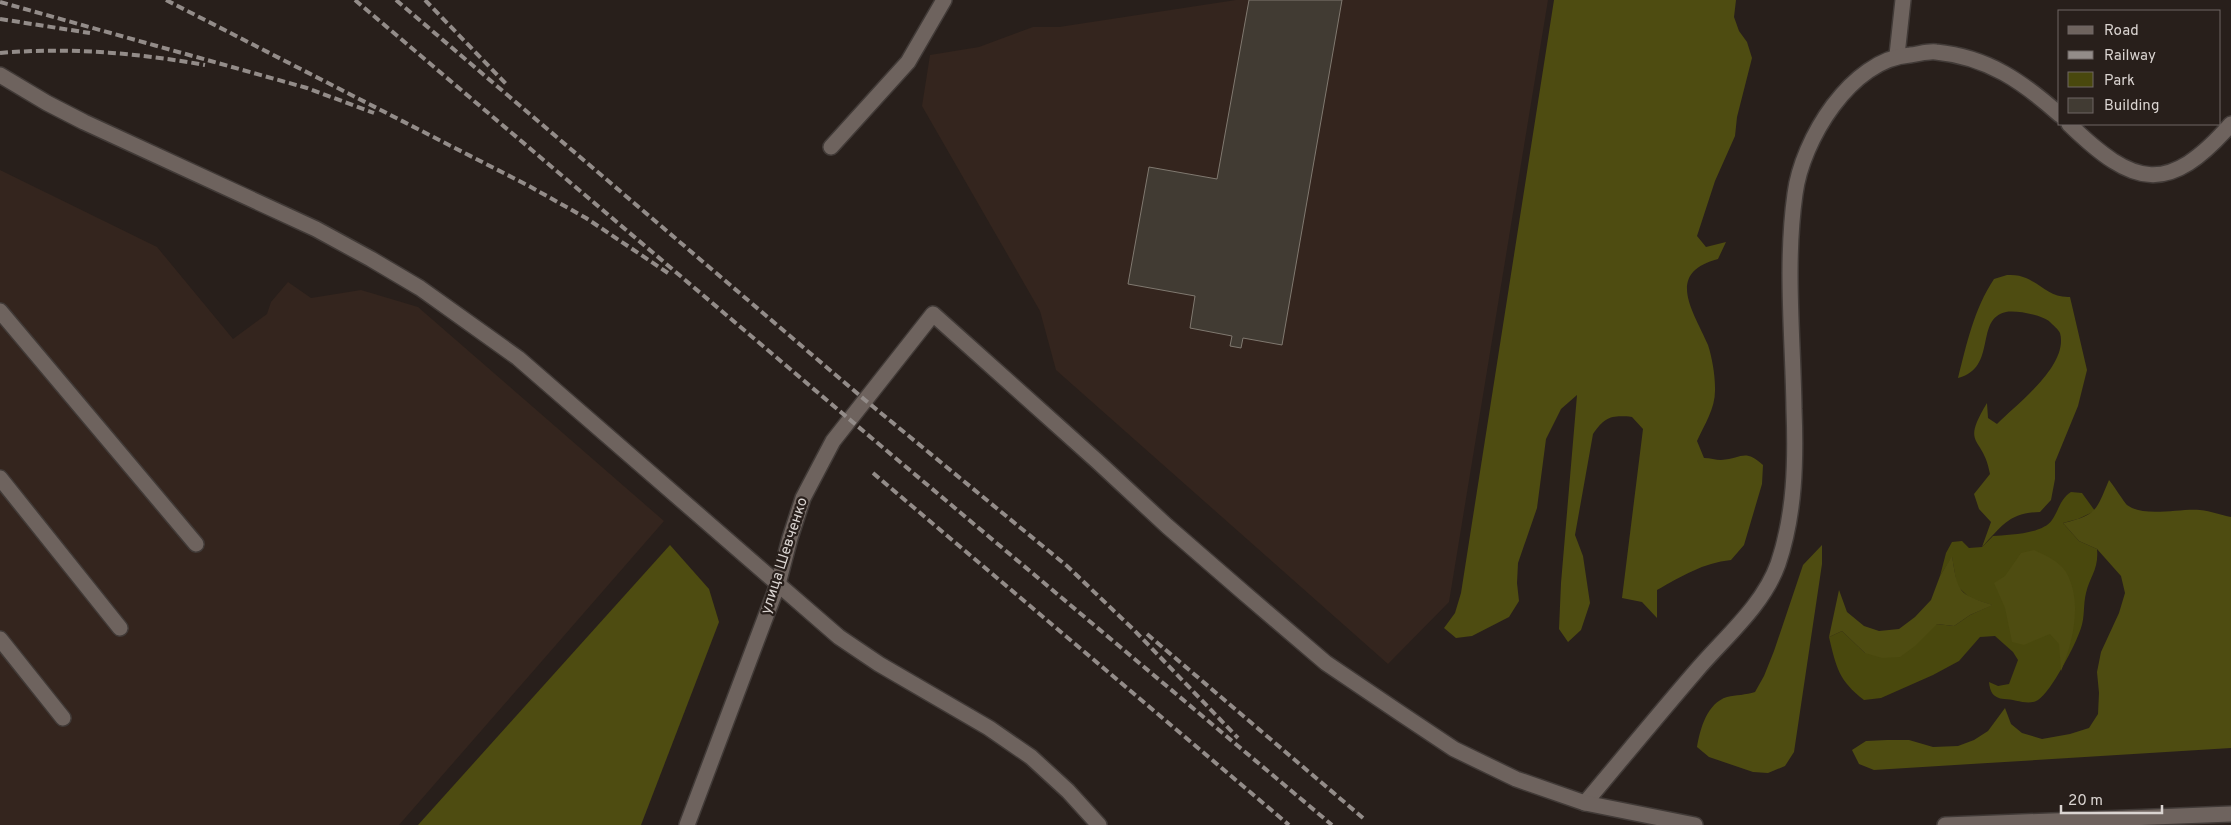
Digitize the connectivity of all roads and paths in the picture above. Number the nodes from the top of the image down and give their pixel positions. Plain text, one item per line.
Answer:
1 (944, 0) edge
2 (1903, 0) edge
3 (1896, 56) junction
4 (0, 75) edge
5 (2058, 113) edge
6 (2231, 124) edge
7 (2070, 125) edge
8 (832, 147) dead end
9 (0, 311) edge
10 (0, 478) edge
11 (196, 544) dead end
12 (778, 584) junction
13 (120, 628) dead end
14 (0, 639) edge
15 (63, 718) dead end
16 (1585, 803) junction
17 (2231, 814) edge
18 (686, 825) edge
19 (1099, 825) edge
20 (1695, 825) edge
21 (1945, 825) edge

1 - 8 street
2 - 3 street
3 - 5 street
3 - 16 street
4 - 12 street
6 - 7 street
9 - 11 street
10 - 13 street
12 - 16 street, улица Шевченко
12 - 18 street, улица Шевченко
12 - 19 street
14 - 15 street
16 - 20 street
17 - 21 street

